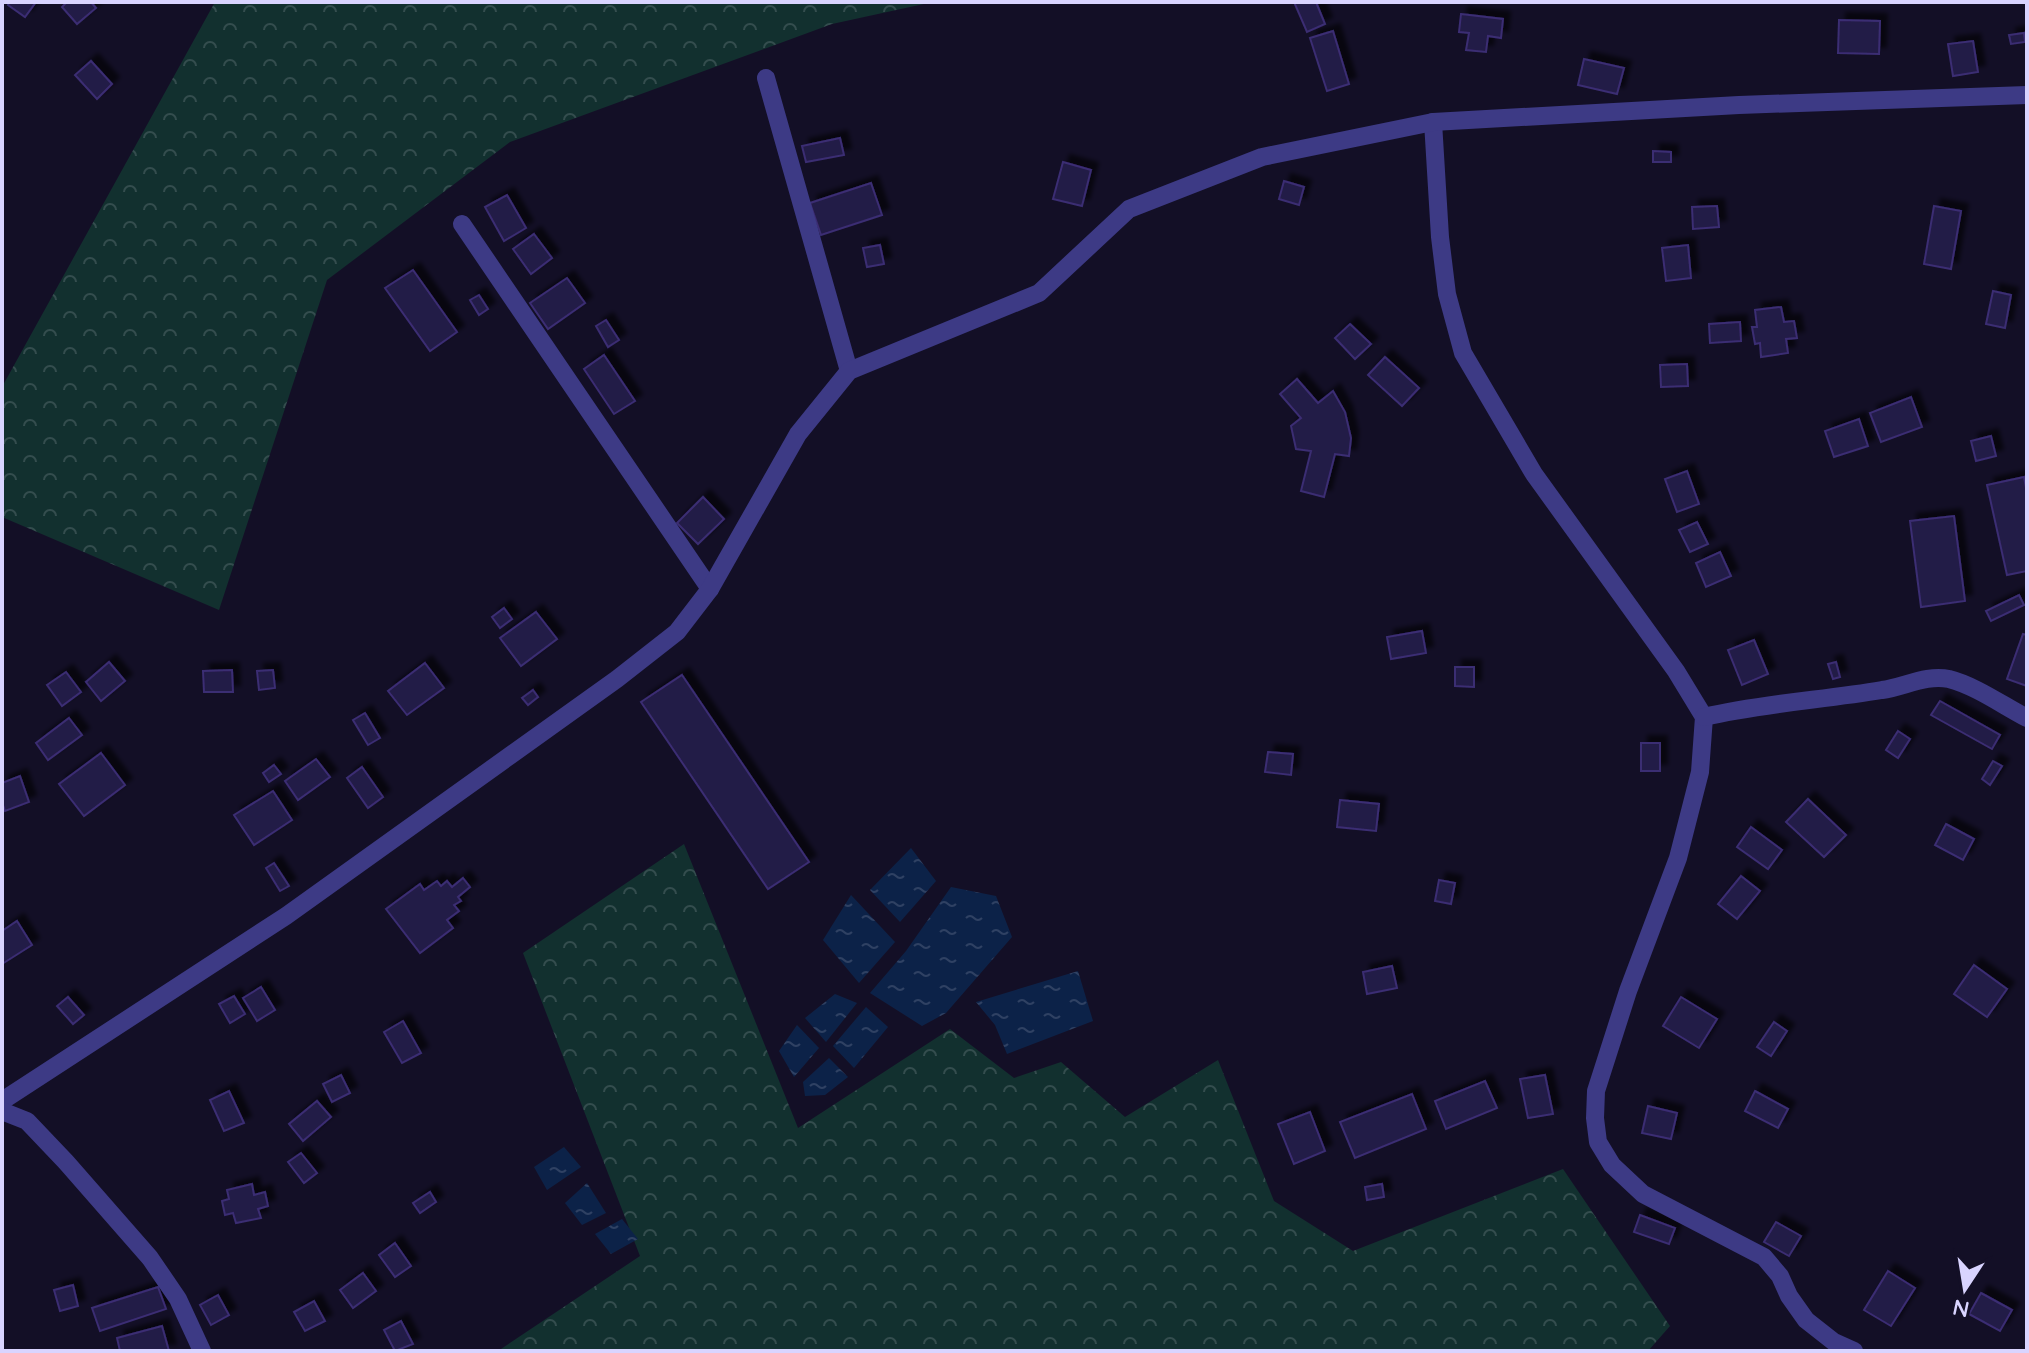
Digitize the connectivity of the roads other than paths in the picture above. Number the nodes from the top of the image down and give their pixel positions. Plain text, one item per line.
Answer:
1 (766, 78) dead end
2 (2027, 95) edge
3 (1433, 122) junction
4 (462, 224) dead end
5 (849, 371) junction
6 (710, 589) junction
7 (1704, 717) junction
8 (2027, 718) edge
9 (2, 1101) edge
10 (2, 1111) edge
11 (202, 1351) edge
12 (1854, 1351) edge

1 - 5 street
2 - 3 street
3 - 5 street
3 - 7 street
4 - 6 street
5 - 6 street
6 - 9 street
7 - 8 street
7 - 12 street
10 - 11 street

